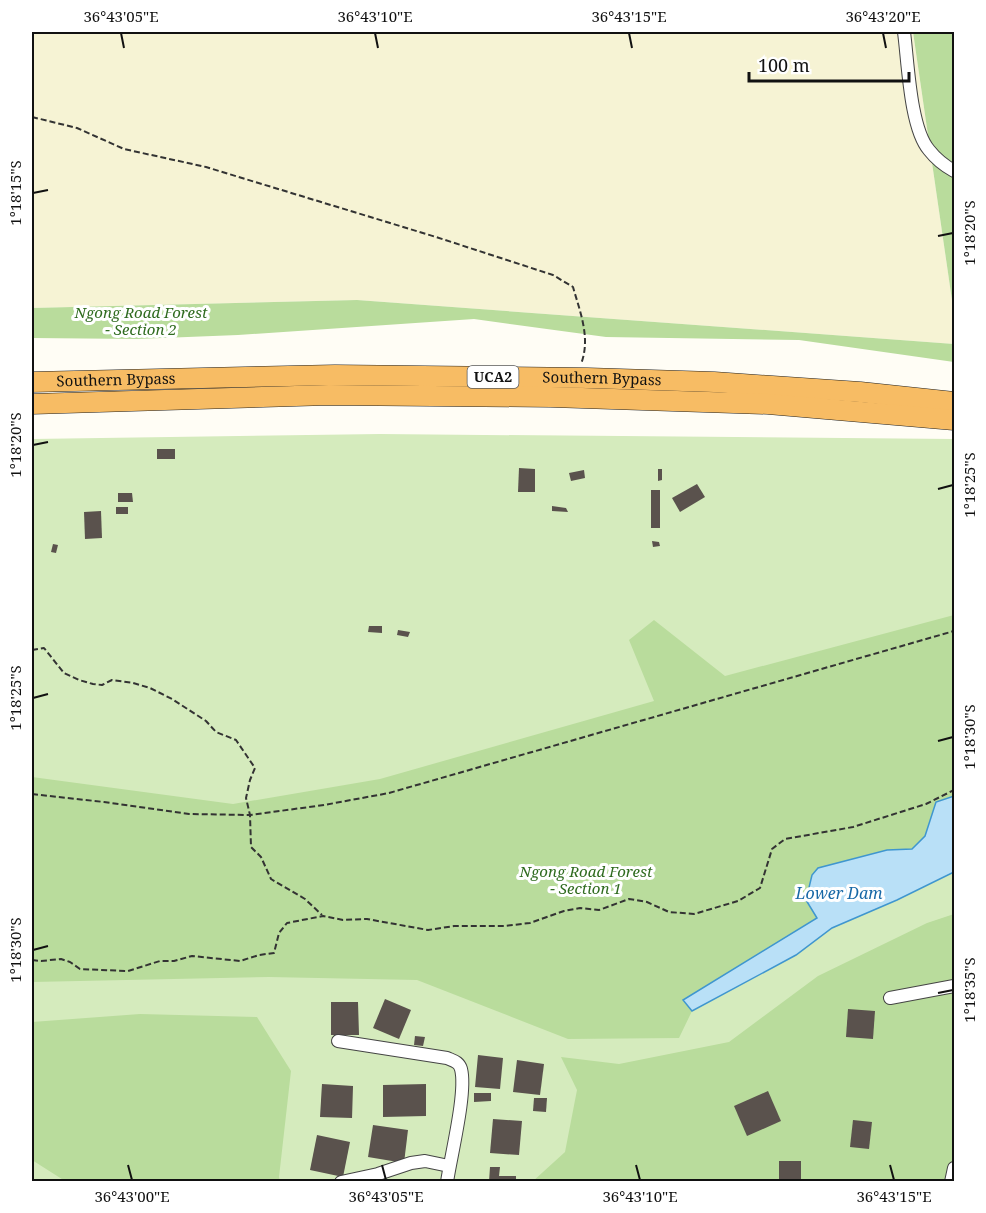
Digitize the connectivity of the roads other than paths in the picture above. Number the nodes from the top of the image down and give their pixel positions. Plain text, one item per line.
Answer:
1 (904, 32) edge
2 (954, 171) edge
3 (32, 382) edge
4 (954, 402) edge
5 (32, 404) edge
6 (954, 420) edge
7 (954, 986) edge
8 (890, 998) dead end
9 (338, 1041) dead end
10 (449, 1166) junction
11 (954, 1168) edge
12 (340, 1182) edge
13 (447, 1182) edge
14 (951, 1182) edge

1 - 2 street
3 - 4 highway, Southern Bypass / UCA2
5 - 6 highway, Southern Bypass / UCA2
7 - 8 street
9 - 10 street
10 - 12 street
10 - 13 street
11 - 14 street

